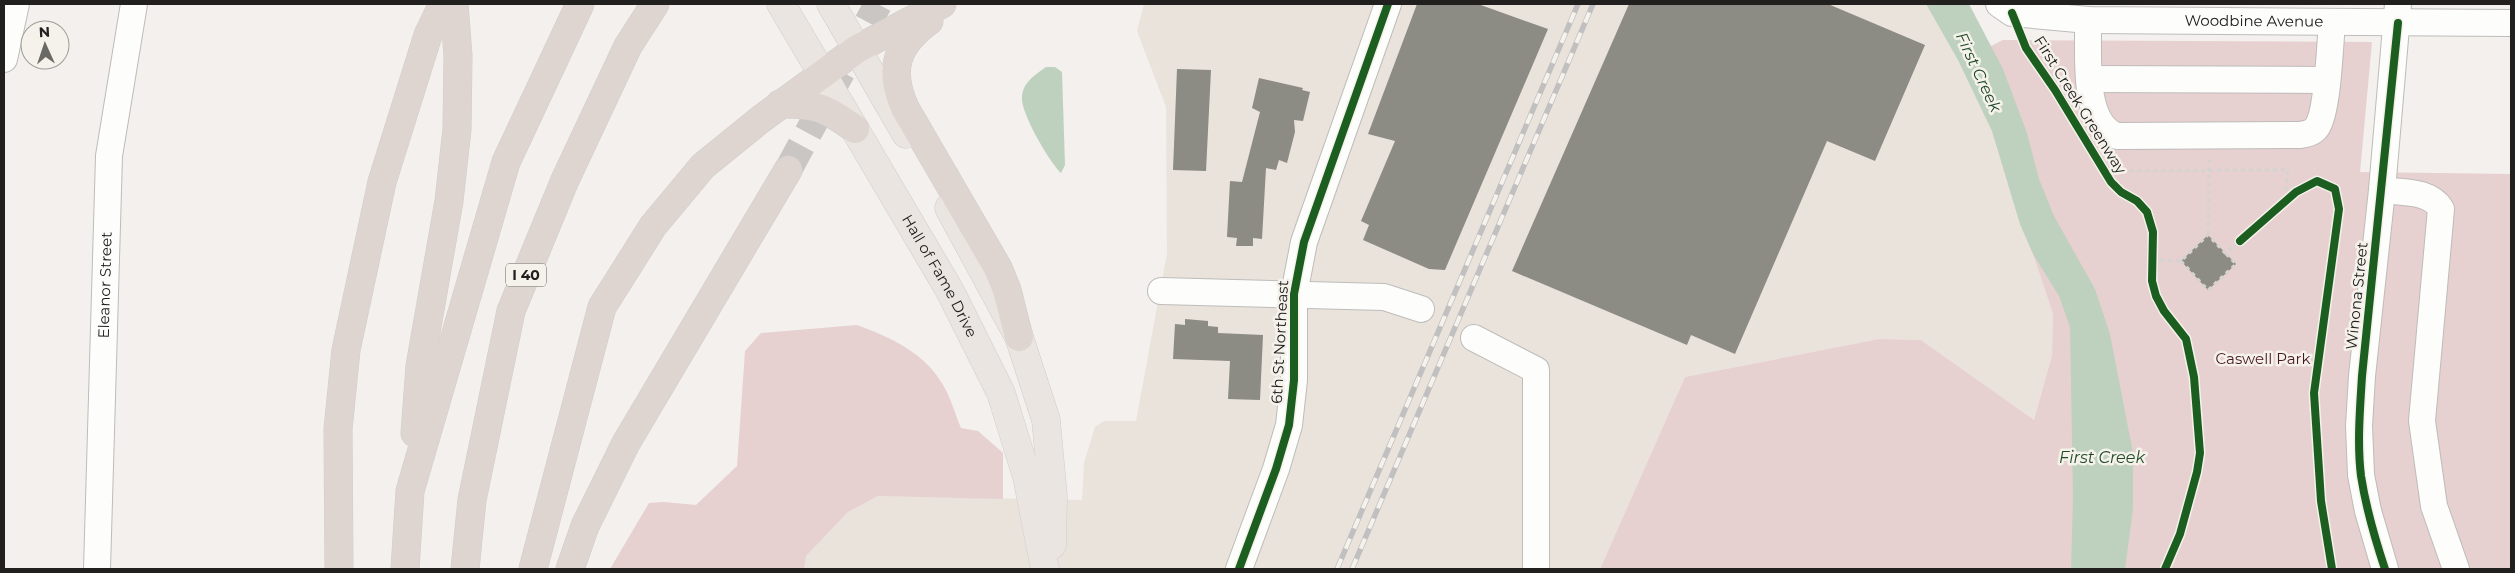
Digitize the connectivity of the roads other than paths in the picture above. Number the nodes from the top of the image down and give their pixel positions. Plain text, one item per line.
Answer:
1 (16, 4) edge
2 (134, 4) edge
3 (443, 4) edge
4 (454, 4) edge
5 (580, 4) edge
6 (655, 4) edge
7 (781, 4) edge
8 (831, 4) edge
9 (942, 4) edge
10 (952, 4) edge
11 (1388, 4) edge
12 (1999, 4) edge
13 (2398, 13) edge
14 (2088, 20) junction
15 (2332, 22) junction
16 (2511, 23) edge
17 (857, 49) junction
18 (4, 59) edge
19 (822, 73) junction
20 (2090, 79) junction
21 (2326, 80) junction
22 (780, 104) junction
23 (855, 130) junction
24 (788, 170) tunnel mouth
25 (2382, 190) junction
26 (1161, 291) dead end
27 (1294, 294) junction
28 (1421, 309) dead end
29 (1019, 337) junction
30 (1474, 338) dead end
31 (410, 491) junction
32 (97, 569) edge
33 (339, 569) edge
34 (405, 569) edge
35 (465, 569) edge
36 (533, 569) edge
37 (570, 569) edge
38 (1045, 569) edge
39 (1052, 569) edge
40 (1239, 569) edge
41 (1536, 569) edge
42 (2385, 569) edge
43 (2456, 569) edge

1 - 18 street
2 - 32 street, Eleanor Street
3 - 33 highway
4 - 31 highway
5 - 31 highway
6 - 35 highway, I 40
7 - 19 main road, Hall of Fame Drive
8 - 17 main road
9 - 17 highway
10 - 29 highway
11 - 27 street, 6th St Northeast
12 - 14 street, Woodbine Avenue
13 - 15 street, Woodbine Avenue
13 - 16 street, Woodbine Avenue
13 - 25 street, Winona Street
14 - 15 street, Woodbine Avenue
14 - 20 street
15 - 21 street
17 - 19 highway
17 - 29 main road
19 - 22 highway
19 - 23 main road, Hall of Fame Drive
20 - 21 street
20 - 21 street
22 - 23 highway
22 - 36 highway
23 - 38 main road, Hall of Fame Drive
24 - 37 highway
25 - 42 street, Winona Street
25 - 43 street
26 - 27 street
27 - 28 street
27 - 40 street, 6th St Northeast
29 - 39 main road
30 - 41 street
31 - 34 highway

